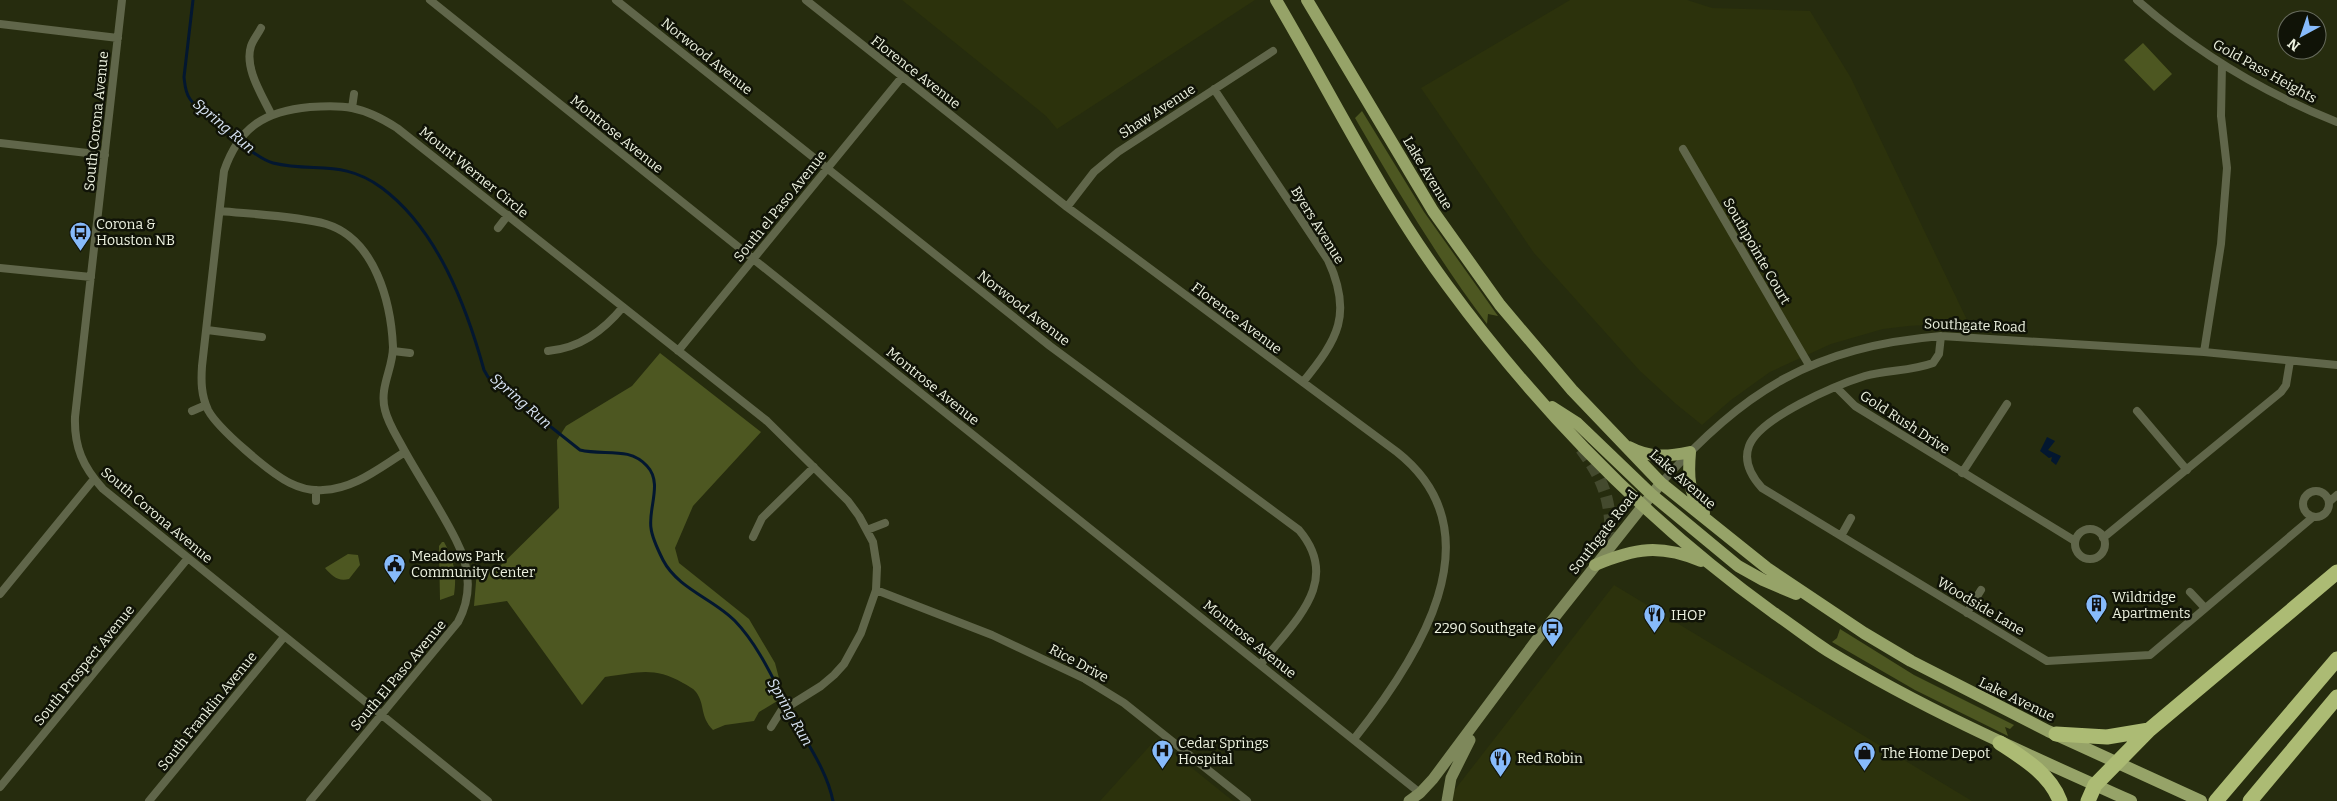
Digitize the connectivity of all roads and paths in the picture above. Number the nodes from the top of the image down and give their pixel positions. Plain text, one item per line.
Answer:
1 (122, 0) edge
2 (430, 0) edge
3 (616, 0) edge
4 (806, 0) edge
5 (1276, 0) edge
6 (1307, 0) edge
7 (2137, 0) edge
8 (0, 24) edge
9 (261, 28) dead end
10 (118, 38) junction
11 (1273, 51) dead end
12 (2222, 64) junction
13 (902, 77) junction
14 (1214, 89) junction
15 (354, 94) dead end
16 (352, 108) junction
17 (271, 114) junction
18 (2337, 122) edge
19 (0, 143) edge
20 (1683, 149) dead end
21 (105, 154) junction
22 (827, 168) junction
23 (1067, 207) junction
24 (220, 211) junction
25 (508, 216) junction
26 (498, 228) dead end
27 (753, 258) junction
28 (0, 268) edge
29 (91, 277) junction
30 (623, 308) junction
31 (207, 330) junction
32 (1941, 336) junction
33 (262, 337) dead end
34 (678, 350) junction
35 (393, 351) junction
36 (548, 351) dead end
37 (2204, 352) junction
38 (410, 353) dead end
39 (2290, 361) junction
40 (1809, 365) junction
41 (2337, 365) edge
42 (1303, 382) junction
43 (1836, 387) junction
44 (1539, 399) junction
45 (2007, 404) dead end
46 (206, 405) junction
47 (192, 411) dead end
48 (2137, 411) dead end
49 (1620, 442) junction
50 (405, 452) junction
51 (1690, 452) junction
52 (814, 467) junction
53 (2187, 470) junction
54 (1962, 473) junction
55 (94, 479) junction
56 (1661, 483) junction
57 (316, 490) junction
58 (1651, 494) junction
59 (2337, 496) edge
60 (316, 501) dead end
61 (2329, 502) junction
62 (1643, 505) junction
63 (2313, 516) junction
64 (1852, 518) dead end
65 (885, 523) dead end
66 (1715, 527) junction
67 (867, 530) junction
68 (752, 536) dead end
69 (1840, 536) junction
70 (2103, 538) junction
71 (2075, 541) junction
72 (188, 558) junction
73 (1709, 564) junction
74 (1595, 565) junction
75 (2337, 572) edge
76 (876, 590) junction
77 (1981, 590) dead end
78 (2190, 592) dead end
79 (0, 594) edge
80 (1819, 603) junction
81 (2205, 608) junction
82 (1967, 613) junction
83 (284, 637) junction
84 (2337, 659) edge
85 (1261, 664) junction
86 (2337, 697) edge
87 (1483, 714) junction
88 (381, 715) junction
89 (771, 727) dead end
90 (2149, 730) junction
91 (2056, 734) junction
92 (1354, 739) junction
93 (2000, 743) junction
94 (2116, 763) junction
95 (2096, 785) junction
96 (0, 787) edge
97 (1418, 797) edge
98 (149, 801) edge
99 (310, 801) edge
100 (488, 801) edge
101 (1247, 801) edge
102 (1409, 801) edge
103 (1447, 801) edge
104 (2060, 801) edge
105 (2088, 801) edge
106 (2131, 801) edge
107 (2201, 801) edge
108 (2216, 801) edge
109 (2250, 801) edge

1 - 10 street, South Corona Avenue
2 - 27 street, Montrose Avenue
3 - 22 street, Norwood Avenue
4 - 13 street, Florence Avenue
5 - 44 main road
6 - 49 main road, Lake Avenue
7 - 12 street, Gold Pass Heights
8 - 10 street
9 - 17 street
10 - 21 street, South Corona Avenue
11 - 14 street, Shaw Avenue
12 - 18 street, Gold Pass Heights
12 - 37 street
13 - 22 street, South el Paso Avenue
13 - 23 street, Florence Avenue
14 - 23 street, Shaw Avenue
14 - 42 street, Byers Avenue
15 - 16 street
16 - 17 street, Mount Werner Circle
16 - 25 street, Mount Werner Circle
17 - 24 street, Mount Werner Circle
19 - 21 street
20 - 40 street, Southpointe Court
21 - 29 street, South Corona Avenue
22 - 27 street, South el Paso Avenue
22 - 85 street, Norwood Avenue
23 - 42 street, Florence Avenue
24 - 31 street, Mount Werner Circle
24 - 35 street, South El Paso Avenue
25 - 26 street
25 - 30 street, Mount Werner Circle
27 - 34 street, South el Paso Avenue
27 - 85 street, Montrose Avenue
28 - 29 street
29 - 55 street, South Corona Avenue
30 - 34 street, Mount Werner Circle
30 - 36 street
31 - 33 street
31 - 46 street, Mount Werner Circle
32 - 37 street, Southgate Road
32 - 40 street, Southgate Road
32 - 43 street, Gold Rush Drive
34 - 52 street, Mount Werner Circle
35 - 38 street
35 - 50 street, South El Paso Avenue
37 - 39 street, Southgate Road
39 - 41 street, Southgate Road
39 - 53 street
40 - 51 street, Southgate Road
42 - 92 street, Florence Avenue
43 - 54 street, Gold Rush Drive
43 - 69 street, Woodside Lane
44 - 58 main road
44 - 62 main road
45 - 54 street
46 - 47 street
46 - 57 street, Mount Werner Circle
48 - 53 street
49 - 51 main road
49 - 56 main road, Lake Avenue
50 - 57 street, Mount Werner Circle
50 - 88 street, South El Paso Avenue
51 - 56 street, Southgate Road
51 - 66 main road
52 - 67 street, Mount Werner Circle
52 - 68 street
53 - 70 street
54 - 71 street, Gold Rush Drive
55 - 72 street, South Corona Avenue
55 - 79 street
56 - 58 street, Southgate Road
56 - 66 main road, Lake Avenue
57 - 60 street
58 - 62 street, Southgate Road
58 - 80 main road
59 - 61 street
61 - 63 street
61 - 63 street
62 - 73 main road
62 - 74 street, Southgate Road
63 - 81 street, Woodside Lane
64 - 69 street
65 - 67 street
66 - 80 main road, Lake Avenue
67 - 76 street, Mount Werner Circle
69 - 82 street, Woodside Lane
70 - 71 street
70 - 71 street
72 - 83 street, South Corona Avenue
72 - 96 street, South Prospect Avenue
73 - 74 main road
73 - 93 main road
74 - 87 street, Southgate Road
75 - 90 highway
76 - 89 street, Mount Werner Circle
76 - 101 street, Rice Drive
77 - 82 street
78 - 81 street
80 - 91 main road, Lake Avenue
81 - 82 street, Woodside Lane
83 - 88 street, South Corona Avenue
83 - 98 street, South Franklin Avenue
84 - 108 highway
85 - 92 street, Montrose Avenue
86 - 109 highway
87 - 97 street, Southgate Road
87 - 103 street
88 - 99 street, South El Paso Avenue
88 - 100 street, South Corona Avenue
90 - 91 highway
90 - 94 highway
91 - 94 main road, Lake Avenue
92 - 97 street, Montrose Avenue
93 - 95 main road
93 - 104 highway
94 - 95 highway
94 - 107 main road, Lake Avenue
95 - 105 highway
95 - 106 main road
97 - 102 street, Southgate Road

